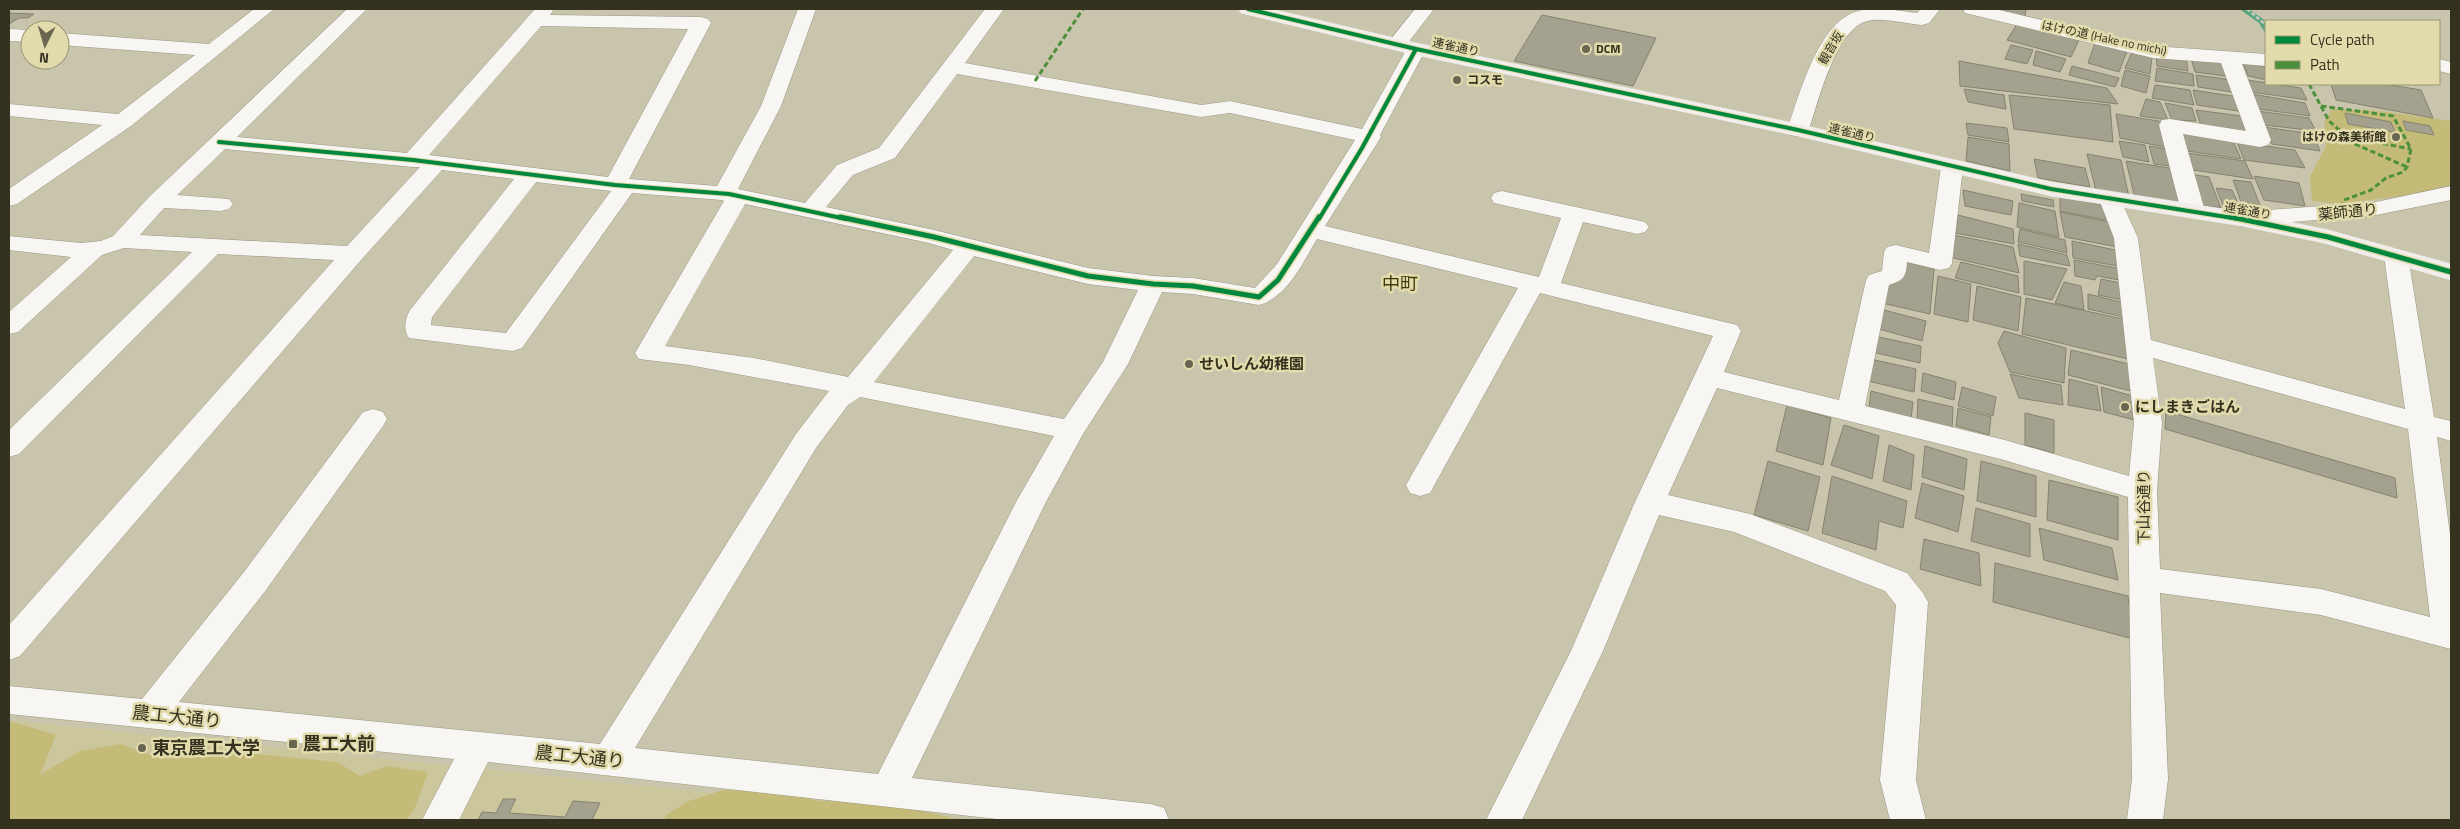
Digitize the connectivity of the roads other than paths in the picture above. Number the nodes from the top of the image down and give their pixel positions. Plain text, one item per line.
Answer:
1 (265, 9) edge
2 (358, 9) edge
3 (807, 9) edge
4 (995, 9) edge
5 (1248, 9) edge
6 (1425, 9) edge
7 (1931, 9) edge
8 (1972, 9) edge
9 (540, 15) edge
10 (2030, 15) edge
11 (70, 40) edge
12 (1406, 47) junction
13 (214, 50) junction
14 (2229, 58) junction
15 (2265, 60) edge
16 (953, 67) junction
17 (9, 110) edge
18 (123, 121) junction
19 (1798, 130) junction
20 (1370, 137) junction
21 (219, 142) junction
22 (424, 161) junction
23 (1952, 167) junction
24 (530, 174) junction
25 (620, 185) junction
26 (2451, 193) edge
27 (731, 195) junction
28 (1502, 198) dead end
29 (9, 199) edge
30 (2110, 199) junction
31 (158, 201) junction
32 (221, 204) dead end
33 (811, 210) junction
34 (2193, 211) junction
35 (1574, 214) junction
36 (2242, 219) junction
37 (1637, 226) dead end
38 (1311, 230) junction
39 (121, 241) junction
40 (9, 243) edge
41 (212, 246) junction
42 (968, 248) junction
43 (93, 251) junction
44 (353, 254) junction
45 (2396, 256) junction
46 (2451, 272) edge
47 (1153, 284) junction
48 (1540, 285) junction
49 (9, 326) edge
50 (2140, 346) junction
51 (1709, 377) junction
52 (853, 389) junction
53 (1850, 413) junction
54 (373, 419) dead end
55 (2421, 423) junction
56 (1071, 430) junction
57 (2451, 432) edge
58 (9, 447) edge
59 (1420, 485) dead end
60 (2142, 491) junction
61 (1650, 502) junction
62 (2145, 580) junction
63 (2450, 636) edge
64 (9, 647) edge
65 (9, 700) edge
66 (150, 714) junction
67 (479, 746) junction
68 (608, 761) junction
69 (888, 791) junction
70 (440, 820) edge
71 (1152, 820) edge
72 (1504, 820) edge
73 (1908, 820) edge
74 (2145, 820) edge

1 - 13 street
2 - 21 street
3 - 27 street
4 - 16 street
5 - 12 main road, 連雀通り
6 - 12 street
7 - 19 street, 観音坂
8 - 10 street, はけの道 (Hake no michi)
9 - 22 street
9 - 25 street
10 - 14 street, はけの道 (Hake no michi)
11 - 13 street
12 - 19 main road, 連雀通り
12 - 20 street
13 - 18 street
14 - 15 street, はけの道 (Hake no michi)
14 - 34 street
16 - 20 street
16 - 33 street
17 - 18 street
18 - 29 street
19 - 23 main road, 連雀通り
20 - 38 street
21 - 22 street
21 - 31 street
22 - 24 street
22 - 44 street
23 - 30 main road, 連雀通り
23 - 53 street
24 - 25 street
24 - 25 street
25 - 27 street
26 - 36 street, 薬師通り
27 - 33 street
27 - 52 street
28 - 35 street
30 - 34 main road, 連雀通り
30 - 50 street, 下山谷通り
31 - 32 street
31 - 39 street
33 - 42 street
34 - 36 main road, 連雀通り
35 - 37 street
35 - 48 street
36 - 45 main road, 連雀通り
38 - 47 street
38 - 48 street
39 - 41 street
39 - 43 street
40 - 43 street
41 - 44 street
41 - 58 street
42 - 47 street
42 - 52 street
43 - 49 street
44 - 64 street
45 - 46 main road, 連雀通り
45 - 55 street
47 - 56 street
48 - 51 street
48 - 59 street
50 - 55 street
50 - 60 street, 下山谷通り
51 - 53 street
51 - 61 street
52 - 56 street
52 - 68 street
53 - 60 street
54 - 66 street
55 - 57 street
55 - 63 street
56 - 69 street
60 - 62 street, 下山谷通り
61 - 72 street
61 - 73 street
62 - 63 street
62 - 74 street, 下山谷通り
65 - 66 street, 農工大通り
66 - 67 street, 農工大通り
67 - 68 street, 農工大通り
67 - 70 street
68 - 69 street, 農工大通り
69 - 71 street, 農工大通り

